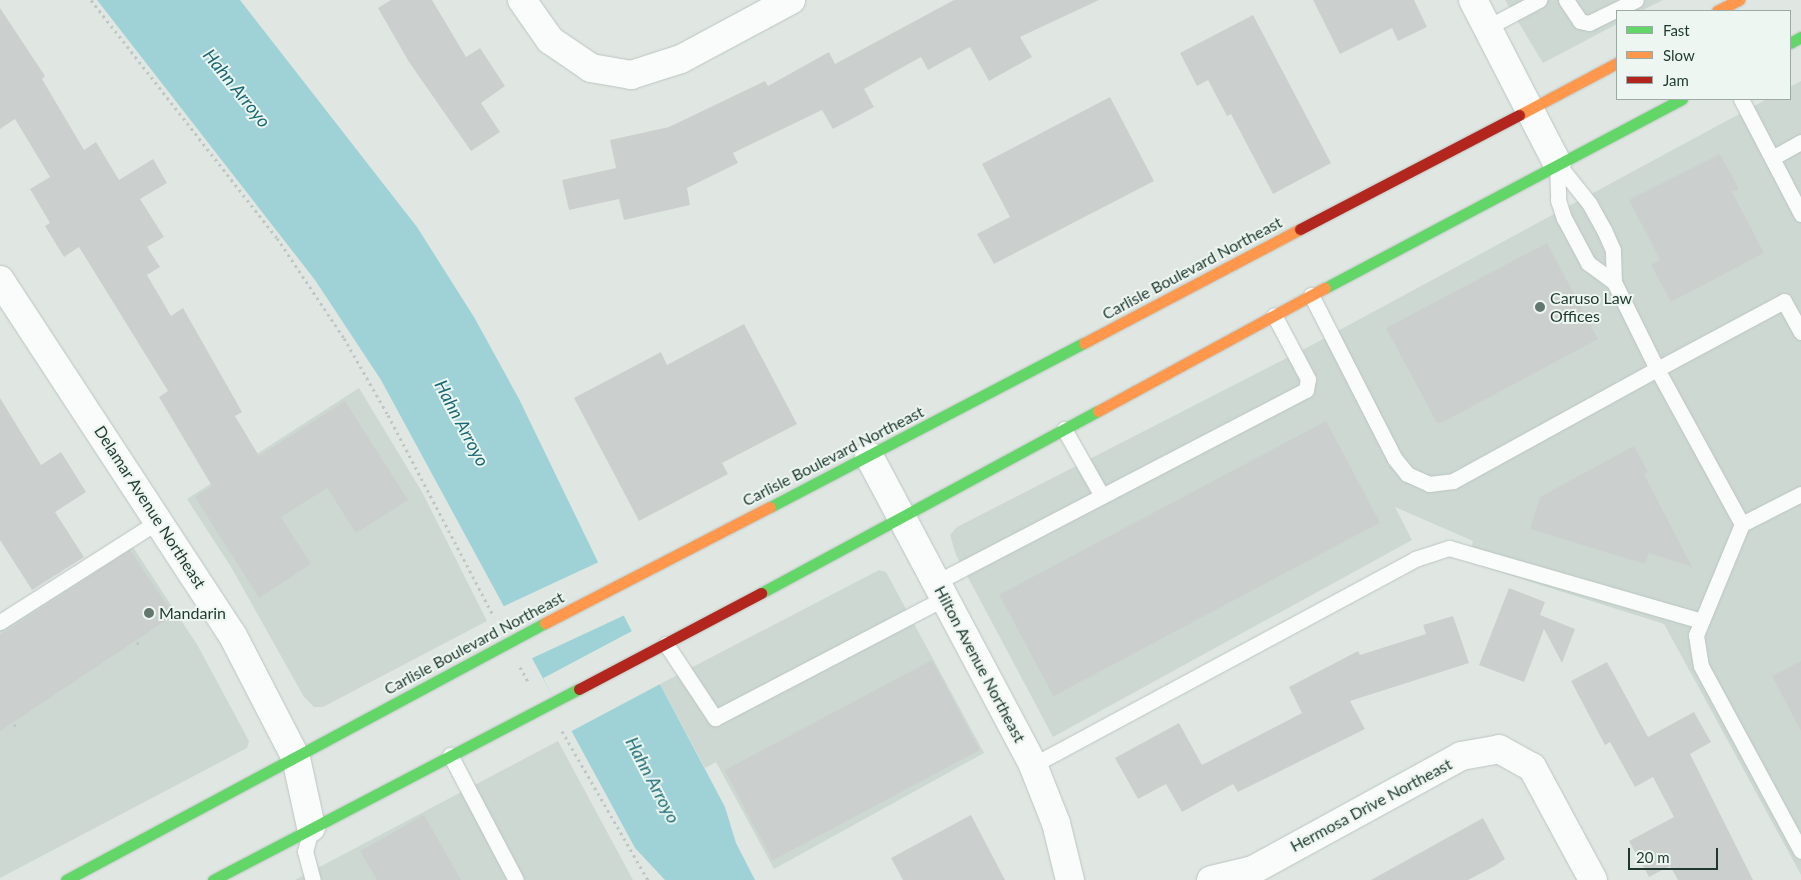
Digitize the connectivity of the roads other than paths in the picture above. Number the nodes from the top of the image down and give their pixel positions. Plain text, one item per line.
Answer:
1 (522, 0) edge
2 (792, 0) edge
3 (1472, 0) edge
4 (1539, 0) edge
5 (1566, 0) edge
6 (1636, 0) edge
7 (1739, 0) edge
8 (1719, 10) edge
9 (1488, 27) junction
10 (1616, 64) edge
11 (1680, 100) edge
12 (1742, 100) edge
13 (1530, 108) junction
14 (1801, 142) edge
15 (1772, 158) junction
16 (1557, 163) junction
17 (1801, 214) edge
18 (0, 280) edge
19 (1614, 282) junction
20 (1311, 295) junction
21 (1274, 315) junction
22 (1801, 332) edge
23 (1657, 369) junction
24 (1064, 429) junction
25 (869, 456) junction
26 (1801, 494) edge
27 (1102, 496) junction
28 (902, 516) junction
29 (160, 520) junction
30 (1742, 524) junction
31 (941, 590) junction
32 (1702, 621) junction
33 (0, 622) edge
34 (666, 644) junction
35 (450, 755) junction
36 (296, 758) junction
37 (1033, 766) junction
38 (311, 827) junction
39 (1801, 851) edge
40 (71, 878) edge
41 (213, 880) edge
42 (313, 880) edge
43 (516, 880) edge
44 (1070, 880) edge
45 (1211, 880) edge
46 (1593, 880) edge

1 - 2 street
3 - 9 street
4 - 9 lane
5 - 6 lane
7 - 8 main road
9 - 13 street
10 - 13 main road, Carlisle Boulevard Northeast
11 - 16 main road
12 - 15 lane
13 - 16 street
13 - 25 main road, Carlisle Boulevard Northeast
14 - 15 lane
15 - 17 lane
16 - 19 lane
16 - 19 lane
16 - 20 main road
18 - 29 street, Delamar Avenue Northeast
19 - 23 lane
20 - 21 main road
20 - 23 lane
21 - 24 main road
21 - 27 lane
22 - 23 lane
23 - 30 lane
24 - 27 lane
24 - 28 main road
25 - 28 street, Hilton Avenue Northeast
25 - 36 main road, Carlisle Boulevard Northeast
26 - 30 lane
27 - 31 lane
28 - 31 street, Hilton Avenue Northeast
28 - 34 main road
29 - 33 lane
29 - 36 street, Delamar Avenue Northeast
30 - 32 lane
31 - 34 lane
31 - 37 street, Hilton Avenue Northeast
32 - 37 lane
32 - 39 lane
34 - 35 main road
35 - 38 main road
35 - 43 lane
36 - 38 street, Delamar Avenue Northeast
36 - 40 main road, Carlisle Boulevard Northeast
37 - 44 street, Hilton Avenue Northeast
38 - 41 main road
38 - 42 lane
45 - 46 street, Hermosa Drive Northeast

